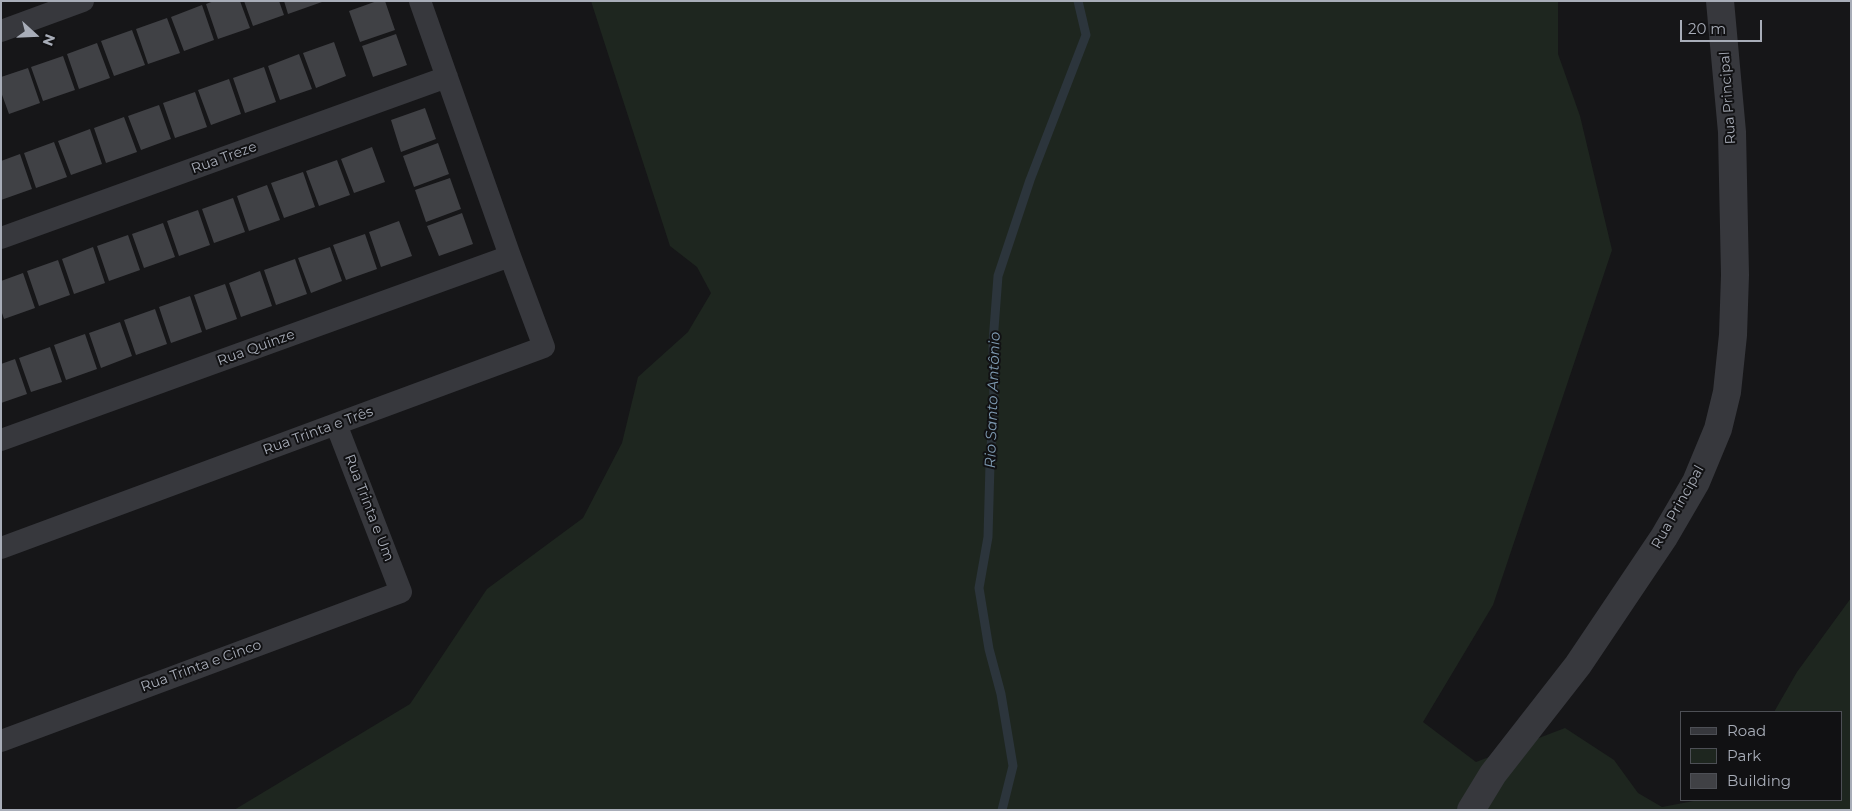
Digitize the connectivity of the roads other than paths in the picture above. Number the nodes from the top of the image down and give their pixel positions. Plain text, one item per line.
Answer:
1 (83, 1) edge
2 (420, 1) edge
3 (1720, 1) edge
4 (1, 31) edge
5 (447, 77) junction
6 (1, 238) edge
7 (510, 256) junction
8 (336, 424) junction
9 (1, 440) edge
10 (1, 548) edge
11 (401, 592) joint
12 (1, 741) edge
13 (1471, 810) edge

1 - 4 street
2 - 5 street
3 - 13 street, Rua Principal
5 - 6 street, Rua Treze
5 - 7 street
7 - 8 street, Rua Trinta e Três
7 - 9 street, Rua Quinze
8 - 10 street, Rua Trinta e Três
8 - 11 street, Rua Trinta e Um
11 - 12 street, Rua Trinta e Cinco

